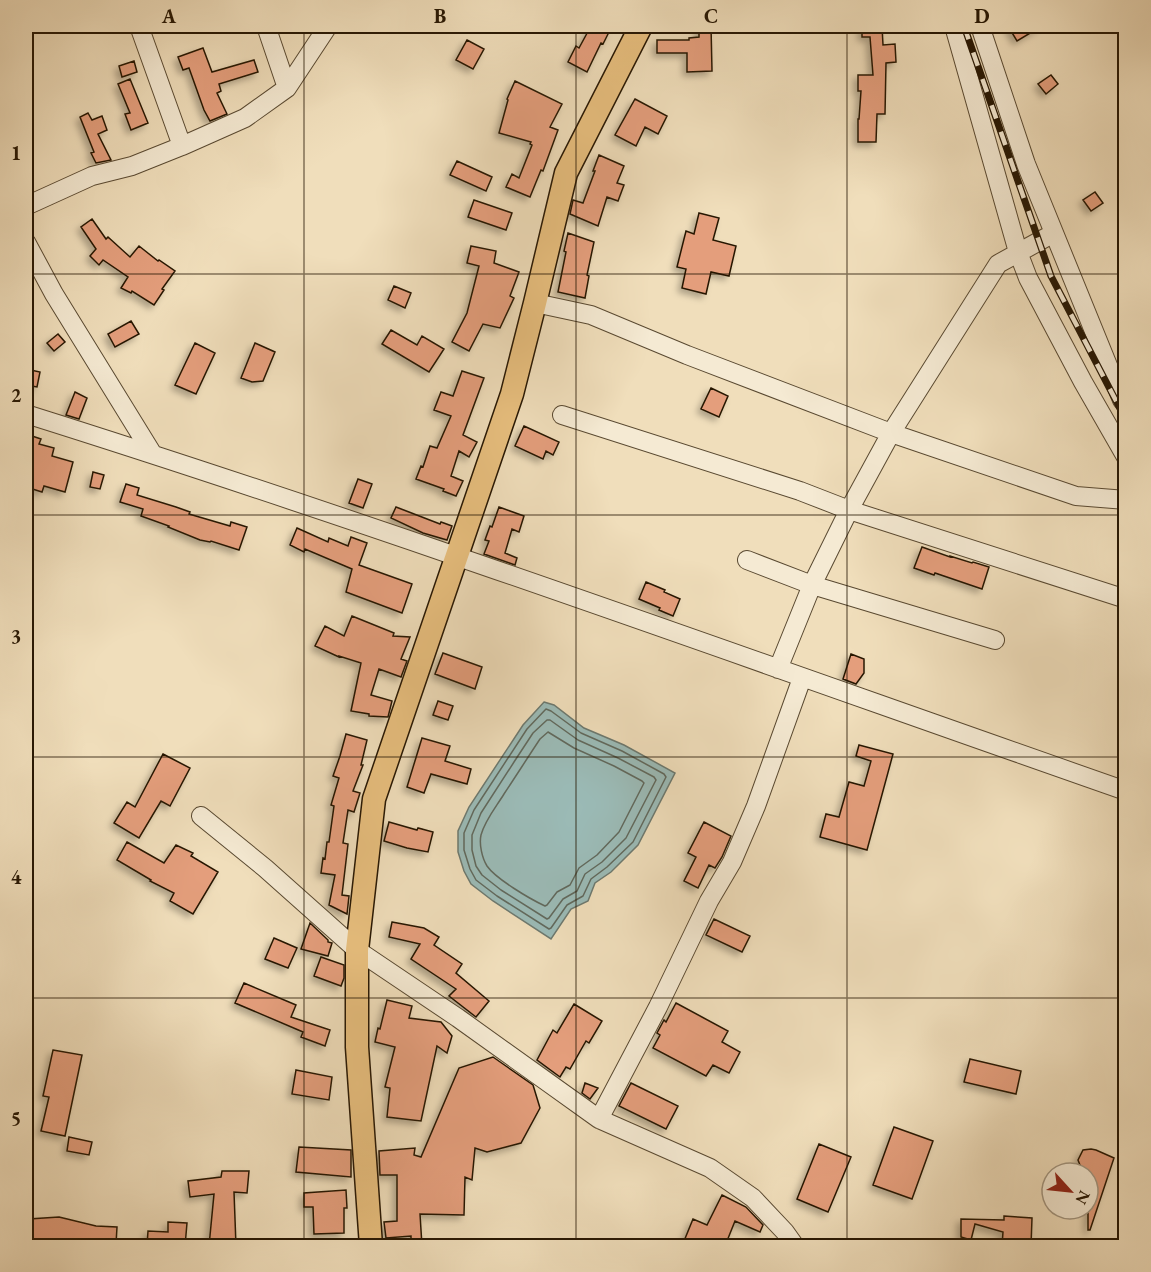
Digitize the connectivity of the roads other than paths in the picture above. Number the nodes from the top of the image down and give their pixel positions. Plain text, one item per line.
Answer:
1 (139, 26) edge
2 (266, 26) edge
3 (328, 26) edge
4 (641, 26) edge
5 (954, 26) edge
6 (980, 26) edge
7 (287, 88) junction
8 (182, 146) junction
9 (26, 206) edge
10 (1054, 233) junction
11 (26, 242) edge
12 (1018, 252) junction
13 (535, 303) junction
14 (1125, 405) edge
15 (26, 414) edge
16 (562, 415) dead end
17 (891, 433) junction
18 (152, 453) junction
19 (1125, 457) edge
20 (1125, 500) edge
21 (849, 510) junction
22 (456, 556) junction
23 (747, 560) dead end
24 (812, 585) junction
25 (1125, 599) edge
26 (995, 640) dead end
27 (778, 669) junction
28 (802, 678) junction
29 (1125, 791) edge
30 (201, 816) dead end
31 (357, 950) junction
32 (599, 1119) junction
33 (371, 1246) edge
34 (795, 1246) edge

1 - 8 street
2 - 7 street
3 - 7 street
4 - 13 main road
5 - 12 street
6 - 10 street
7 - 8 street
8 - 9 street
10 - 12 street
10 - 14 street
11 - 18 street
12 - 17 street
12 - 19 street
13 - 17 street
13 - 22 main road
15 - 18 street
16 - 21 street
17 - 20 street
17 - 21 street
18 - 22 street
21 - 24 street
21 - 25 street
22 - 27 street
22 - 31 main road
23 - 24 street
24 - 26 street
24 - 27 street
27 - 28 street
28 - 29 street
28 - 32 street
30 - 31 street
31 - 32 street
31 - 33 main road
32 - 34 street

